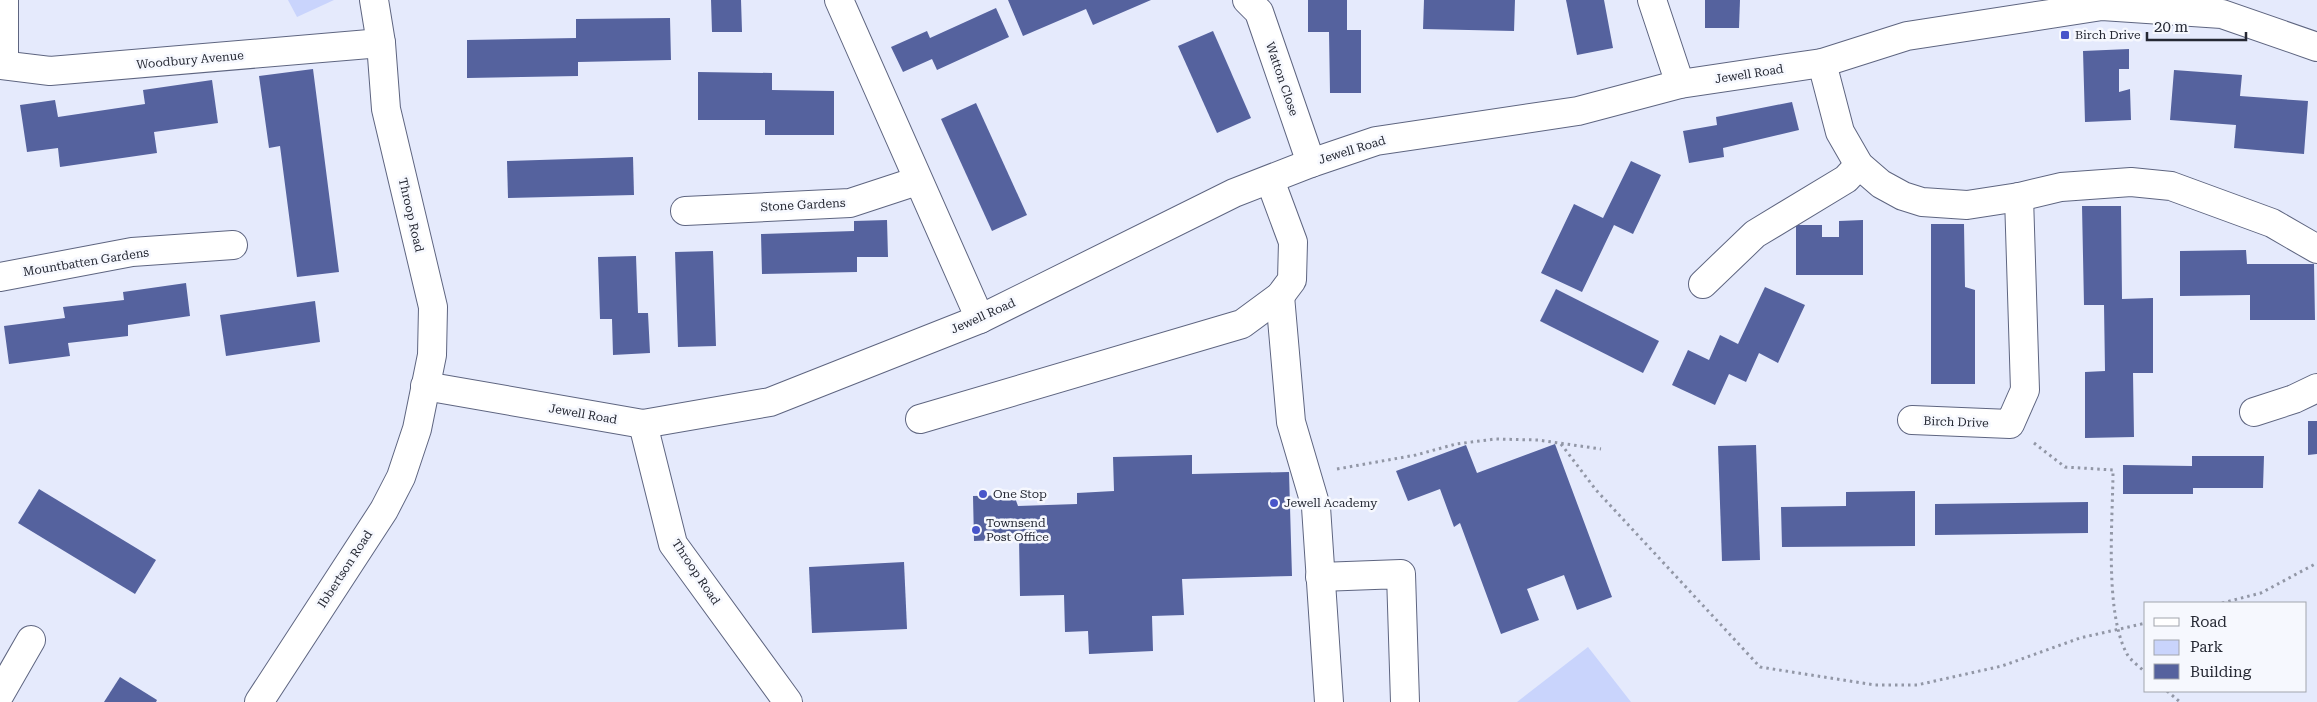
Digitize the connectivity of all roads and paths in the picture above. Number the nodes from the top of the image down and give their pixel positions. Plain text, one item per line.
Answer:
1 (4, 0) edge
2 (374, 0) edge
3 (839, 0) edge
4 (1247, 0) edge
5 (1652, 0) edge
6 (381, 44) junction
7 (2317, 47) edge
8 (1822, 63) junction
9 (2, 65) edge
10 (1680, 84) junction
11 (1312, 163) junction
12 (1859, 166) junction
13 (1270, 180) junction
14 (918, 181) junction
15 (2019, 197) junction
16 (685, 211) dead end
17 (233, 245) dead end
18 (2317, 249) edge
19 (0, 276) edge
20 (1703, 284) dead end
21 (1280, 296) junction
22 (980, 319) junction
23 (425, 386) junction
24 (2317, 388) edge
25 (2254, 412) dead end
26 (920, 419) dead end
27 (1912, 420) dead end
28 (643, 424) junction
29 (2010, 424) junction
30 (417, 429) joint
31 (1561, 444) junction
32 (1601, 448) dead end
33 (1306, 474) junction
34 (2317, 563) edge
35 (1320, 577) junction
36 (2226, 602) edge
37 (2144, 623) edge
38 (2118, 629) junction
39 (31, 640) dead end
40 (2144, 671) edge
41 (2168, 692) edge
42 (0, 694) edge
43 (259, 702) edge
44 (788, 702) edge
45 (1329, 702) edge
46 (1405, 702) edge
47 (2180, 702) edge

1 - 9 street
2 - 6 street, Throop Road
3 - 14 street
4 - 11 street, Watton Close
5 - 10 street
6 - 9 street, Woodbury Avenue
6 - 23 street, Throop Road
7 - 8 street, Jewell Road
8 - 10 street, Jewell Road
8 - 12 street
10 - 11 street, Jewell Road
11 - 13 street, Jewell Road
12 - 15 street
12 - 20 street
13 - 21 street
13 - 22 street, Jewell Road
14 - 16 street, Stone Gardens
14 - 22 street
15 - 18 street
15 - 29 street
17 - 19 street, Mountbatten Gardens
21 - 26 street
21 - 33 street
22 - 28 street, Jewell Road
23 - 28 street, Jewell Road
23 - 30 street, Throop Road
24 - 25 street
27 - 29 street, Birch Drive
28 - 44 street, Throop Road
29 - 38 path
30 - 43 street, Ibbertson Road
31 - 32 path
31 - 33 path
31 - 38 path
33 - 35 street
34 - 36 path
35 - 45 street
35 - 46 street
37 - 38 path
38 - 40 path
39 - 42 street
41 - 47 path

